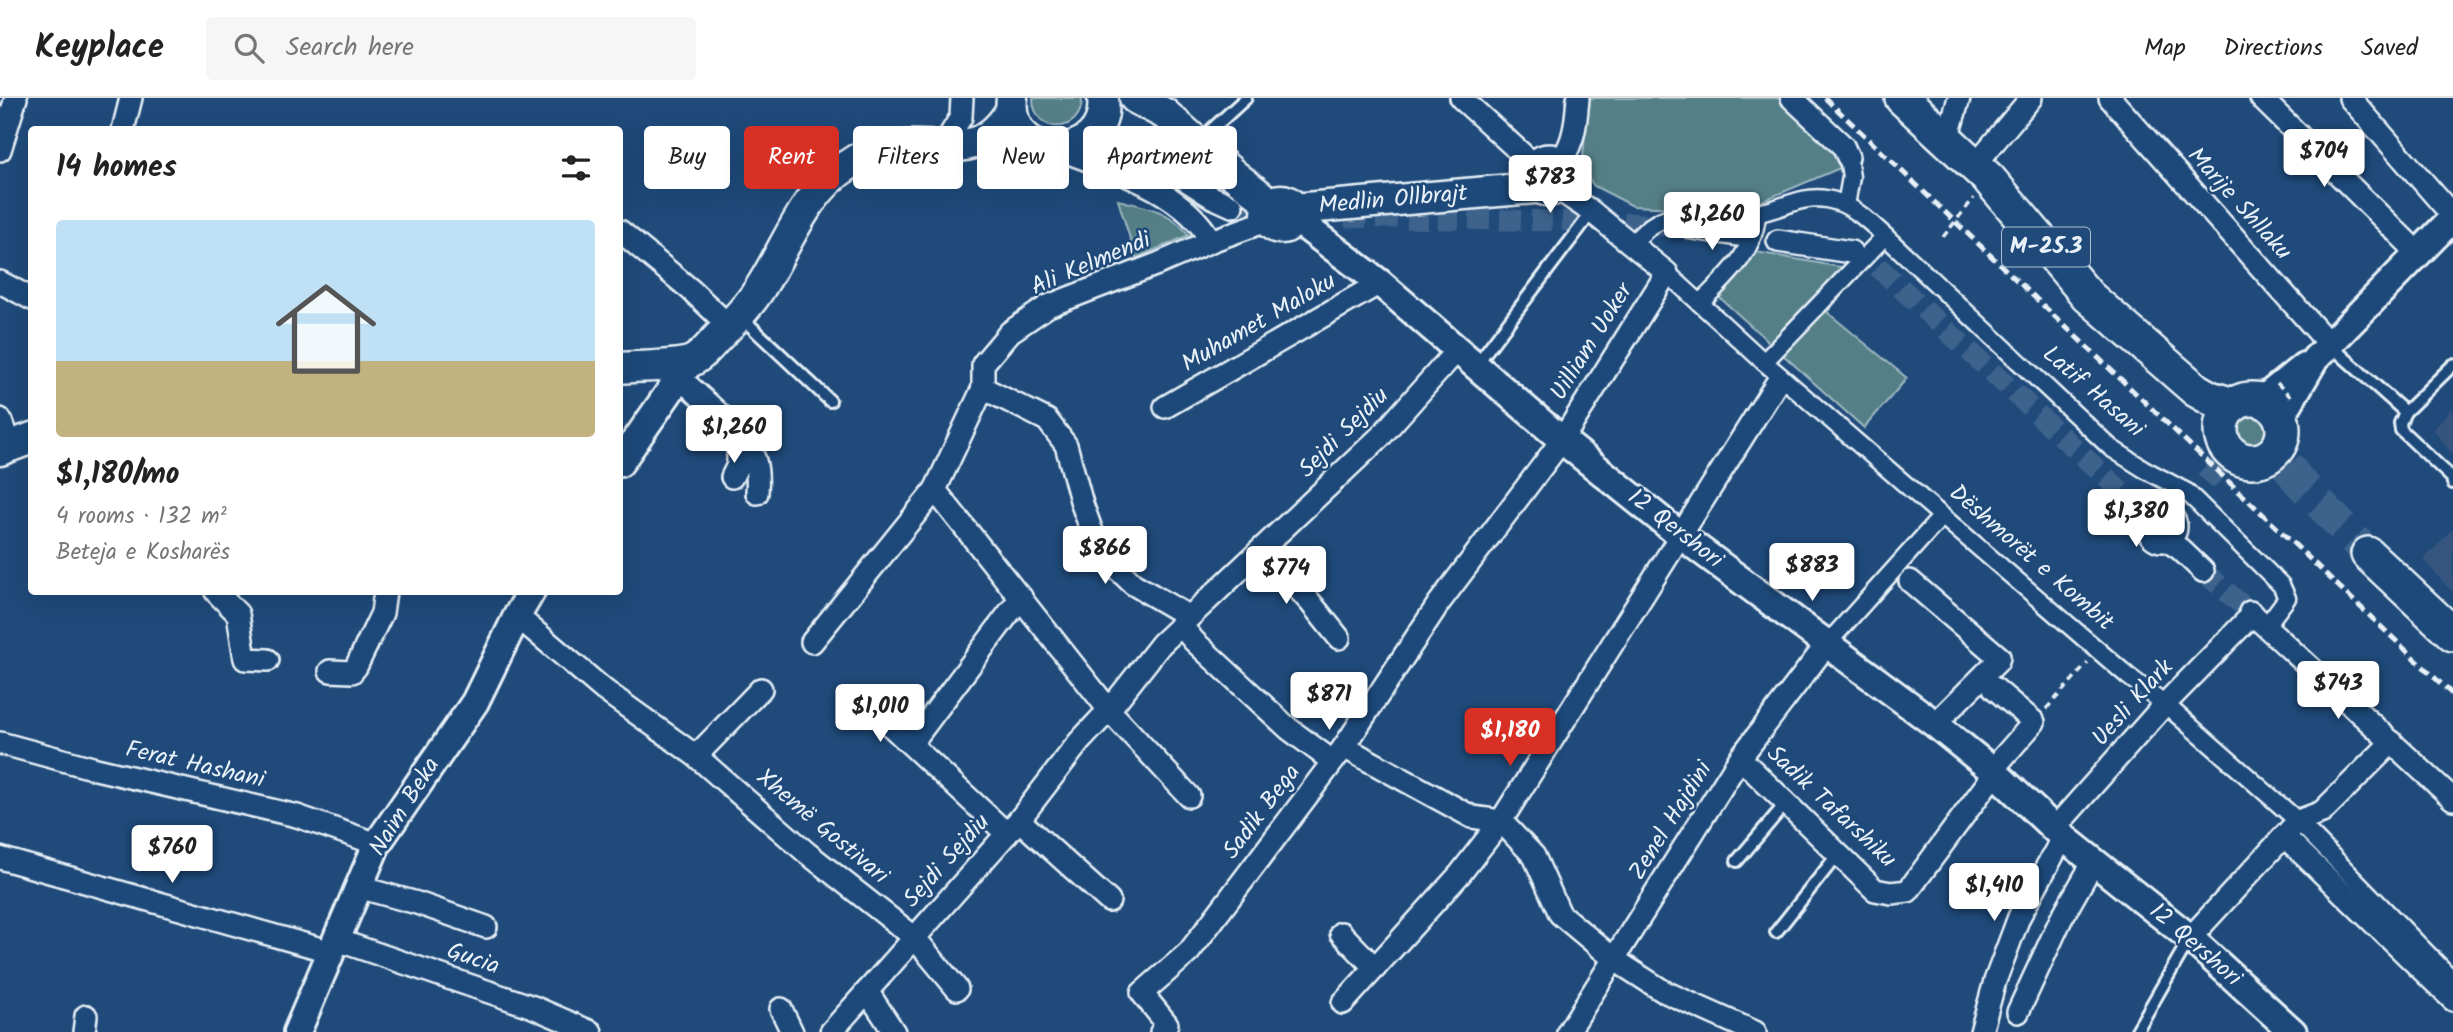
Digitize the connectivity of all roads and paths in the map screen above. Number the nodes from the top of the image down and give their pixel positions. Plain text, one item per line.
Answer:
1 (16, 98) edge
2 (131, 98) edge
3 (962, 98) edge
4 (1245, 98) edge
5 (1461, 98) edge
6 (1578, 98) edge
7 (1793, 98) edge
8 (1902, 98) edge
9 (1959, 98) edge
10 (2031, 98) edge
11 (2110, 98) edge
12 (2261, 98) edge
13 (2350, 98) edge
14 (1103, 100) edge
15 (1143, 101) edge
16 (1010, 102) edge
17 (124, 126) edge
18 (955, 126) edge
19 (999, 126) edge
20 (1018, 126) edge
21 (1118, 126) edge
22 (1177, 126) edge
23 (1215, 126) edge
24 (1947, 139) junction
25 (1, 143) edge
26 (1069, 144) edge
27 (1069, 151) edge
28 (1848, 157) joint
29 (1562, 159) junction
30 (853, 162) edge
31 (1982, 172) junction
32 (1237, 177) edge
33 (1543, 181) junction
34 (1200, 189) edge
35 (1846, 205) junction
36 (1232, 206) tunnel mouth
37 (1592, 212) junction
38 (1282, 213) junction
39 (1757, 214) junction
40 (2453, 217) edge
41 (1692, 228) tunnel mouth
42 (623, 233) edge
43 (1739, 235) dead end
44 (1885, 236) junction
45 (1943, 237) dead end
46 (1211, 241) junction
47 (1778, 241) dead end
48 (1633, 244) junction
49 (1851, 252) tunnel mouth
50 (2419, 254) junction
51 (1667, 273) junction
52 (0, 282) edge
53 (1380, 283) junction
54 (28, 297) edge
55 (1700, 303) junction
56 (734, 321) junction
57 (2322, 352) junction
58 (1467, 357) junction
59 (1764, 362) junction
60 (2453, 365) edge
61 (623, 366) edge
62 (685, 370) junction
63 (1776, 384) dead end
64 (983, 388) junction
65 (830, 401) dead end
66 (1165, 407) dead end
67 (2405, 412) junction
68 (2268, 428) joint
69 (738, 431) junction
70 (1562, 440) junction
71 (623, 459) edge
72 (732, 477) dead end
73 (2453, 483) edge
74 (935, 490) junction
75 (757, 493) dead end
76 (1942, 516) junction
77 (2167, 529) dead end
78 (1680, 534) junction
79 (1263, 549) junction
80 (2368, 554) tunnel mouth
81 (2203, 572) tunnel mouth
82 (1910, 581) dead end
83 (219, 595) edge
84 (385, 595) edge
85 (529, 595) edge
86 (1021, 597) junction
87 (2258, 615) junction
88 (517, 616) junction
89 (1184, 620) junction
90 (2453, 634) edge
91 (1339, 638) dead end
92 (812, 642) dead end
93 (1827, 644) junction
94 (2099, 651) junction
95 (268, 660) dead end
96 (330, 671) dead end
97 (1994, 688) dead end
98 (761, 689) dead end
99 (2165, 704) junction
100 (1109, 710) junction
101 (877, 713) dead end
102 (2034, 722) junction
103 (1935, 724) junction
104 (2392, 742) junction
105 (0, 743) edge
106 (911, 744) junction
107 (1338, 754) junction
108 (696, 756) junction
109 (1740, 758) junction
110 (1993, 772) junction
111 (1189, 796) dead end
112 (2453, 799) edge
113 (1786, 803) junction
114 (1501, 821) junction
115 (1013, 827) junction
116 (2291, 829) junction
117 (2059, 833) junction
118 (377, 844) junction
119 (1838, 854) junction
120 (0, 858) edge
121 (1737, 861) dead end
122 (2094, 861) junction
123 (358, 887) junction
124 (1109, 901) dead end
125 (486, 927) dead end
126 (1776, 932) dead end
127 (1341, 933) dead end
128 (914, 937) junction
129 (2190, 938) junction
130 (334, 946) junction
131 (1615, 960) junction
132 (1375, 968) junction
133 (2453, 980) edge
134 (957, 989) dead end
135 (867, 991) junction
136 (2453, 1000) edge
137 (1343, 1003) dead end
138 (780, 1009) dead end
139 (2018, 1012) dead end
140 (297, 1032) edge
141 (591, 1032) edge
142 (792, 1032) edge
143 (831, 1032) edge
144 (894, 1032) edge
145 (1161, 1032) edge
146 (1568, 1032) edge
147 (1755, 1032) edge
148 (1981, 1032) edge
149 (2136, 1032) edge
150 (2292, 1032) edge

1 - 25 street
2 - 17 street
3 - 18 street
4 - 23 lane
5 - 33 street, Dëshmorët e Kombit
6 - 29 street
7 - 28 street
8 - 24 main road, M-25.3
9 - 24 street
10 - 31 street
11 - 57 street, Marije Shllaku
12 - 50 street
13 - 40 street
14 - 21 street
14 - 26 main road
15 - 22 main road
16 - 19 main road
16 - 20 main road
24 - 31 main road, M-25.3
27 - 46 street
28 - 35 street
29 - 33 street
29 - 33 street
30 - 56 main road
31 - 45 path
31 - 68 main road, M-25.3
32 - 38 main road
33 - 37 street, Dëshmorët e Kombit
33 - 38 main road, Medlin Ollbrajt
34 - 36 street
35 - 39 street, Latif Hasani
35 - 44 street, Latif Hasani
37 - 48 street, Dëshmorët e Kombit
37 - 58 lane
38 - 46 street, Ali Kelmendi
38 - 53 street, 12 Qershori
39 - 48 street, Latif Hasani
39 - 55 street
40 - 50 street
41 - 43 street
42 - 56 street
44 - 59 street
44 - 87 street, Latif Hasani
46 - 64 street, Ali Kelmendi
47 - 49 street
48 - 51 street, Dëshmorët e Kombit
50 - 57 street
51 - 55 street, Dëshmorët e Kombit
51 - 70 street, Uilliam Uoker
52 - 54 street
53 - 58 street, 12 Qershori
53 - 66 street, Muhamet Maloku
55 - 59 street, Dëshmorët e Kombit
56 - 62 main road
56 - 65 lane
57 - 67 lane
57 - 68 street
58 - 70 street, 12 Qershori
58 - 79 street, Sejdi Sejdiu
59 - 76 street, Dëshmorët e Kombit
60 - 67 lane
61 - 62 main road
62 - 69 street
62 - 71 street
63 - 78 street
64 - 74 street, Ali Kelmendi
64 - 89 street
67 - 73 lane
69 - 72 street
69 - 75 street
70 - 78 street, 12 Qershori
70 - 107 street, Sadik Bega
74 - 86 street
74 - 92 street, Ali Kelmendi
76 - 93 street
76 - 94 street, Dëshmorët e Kombit
77 - 81 street
78 - 93 street, 12 Qershori
78 - 114 street
79 - 89 street, Sejdi Sejdiu
79 - 91 street
80 - 90 main road
82 - 103 street
83 - 95 street
84 - 96 street
85 - 88 street, Naim Beka
86 - 100 street
86 - 106 street
87 - 99 street, Uesli Klark
87 - 104 street
88 - 108 street, Xhemë Gostivari
88 - 118 street, Naim Beka
89 - 100 street, Sejdi Sejdiu
89 - 107 street
93 - 103 street, 12 Qershori
93 - 109 street, Zenel Hajdini
94 - 99 street, Dëshmorët e Kombit
94 - 102 path
97 - 102 street
98 - 108 street
99 - 116 street, Dëshmorët e Kombit
99 - 117 street, Uesli Klark
100 - 111 street
100 - 115 street, Sejdi Sejdiu
101 - 106 street
102 - 110 street
103 - 110 street, 12 Qershori
104 - 112 street
104 - 116 street
105 - 118 street, Ferat Hashani
106 - 115 street
107 - 114 street
107 - 145 street, Sadik Bega
108 - 128 street, Xhemë Gostivari
109 - 113 street, Sadik Tafarshiku
109 - 131 street, Zenel Hajdini
110 - 117 street, 12 Qershori
110 - 119 street, Sadik Tafarshiku
113 - 119 street, Sadik Tafarshiku
113 - 121 lane
114 - 131 street
114 - 132 street
115 - 124 street, Sejdi Sejdiu
115 - 128 street, Sejdi Sejdiu
116 - 129 street
116 - 133 street, Dëshmorët e Kombit
116 - 136 street
117 - 122 street, 12 Qershori
117 - 148 street, Uesli Klark
118 - 123 street, Naim Beka
119 - 126 lane
120 - 130 street, Gucia
122 - 129 street, 12 Qershori
122 - 139 street
123 - 125 street
123 - 130 street, Naim Beka
127 - 132 street
128 - 134 street, Sejdi Sejdiu
128 - 135 street, Sejdi Sejdiu
129 - 149 lane
129 - 150 street, 12 Qershori
130 - 140 street, Naim Beka
130 - 141 street, Gucia
131 - 146 street, Zenel Hajdini
131 - 147 street
132 - 137 street
135 - 143 street, Sejdi Sejdiu
135 - 144 street
138 - 142 street

